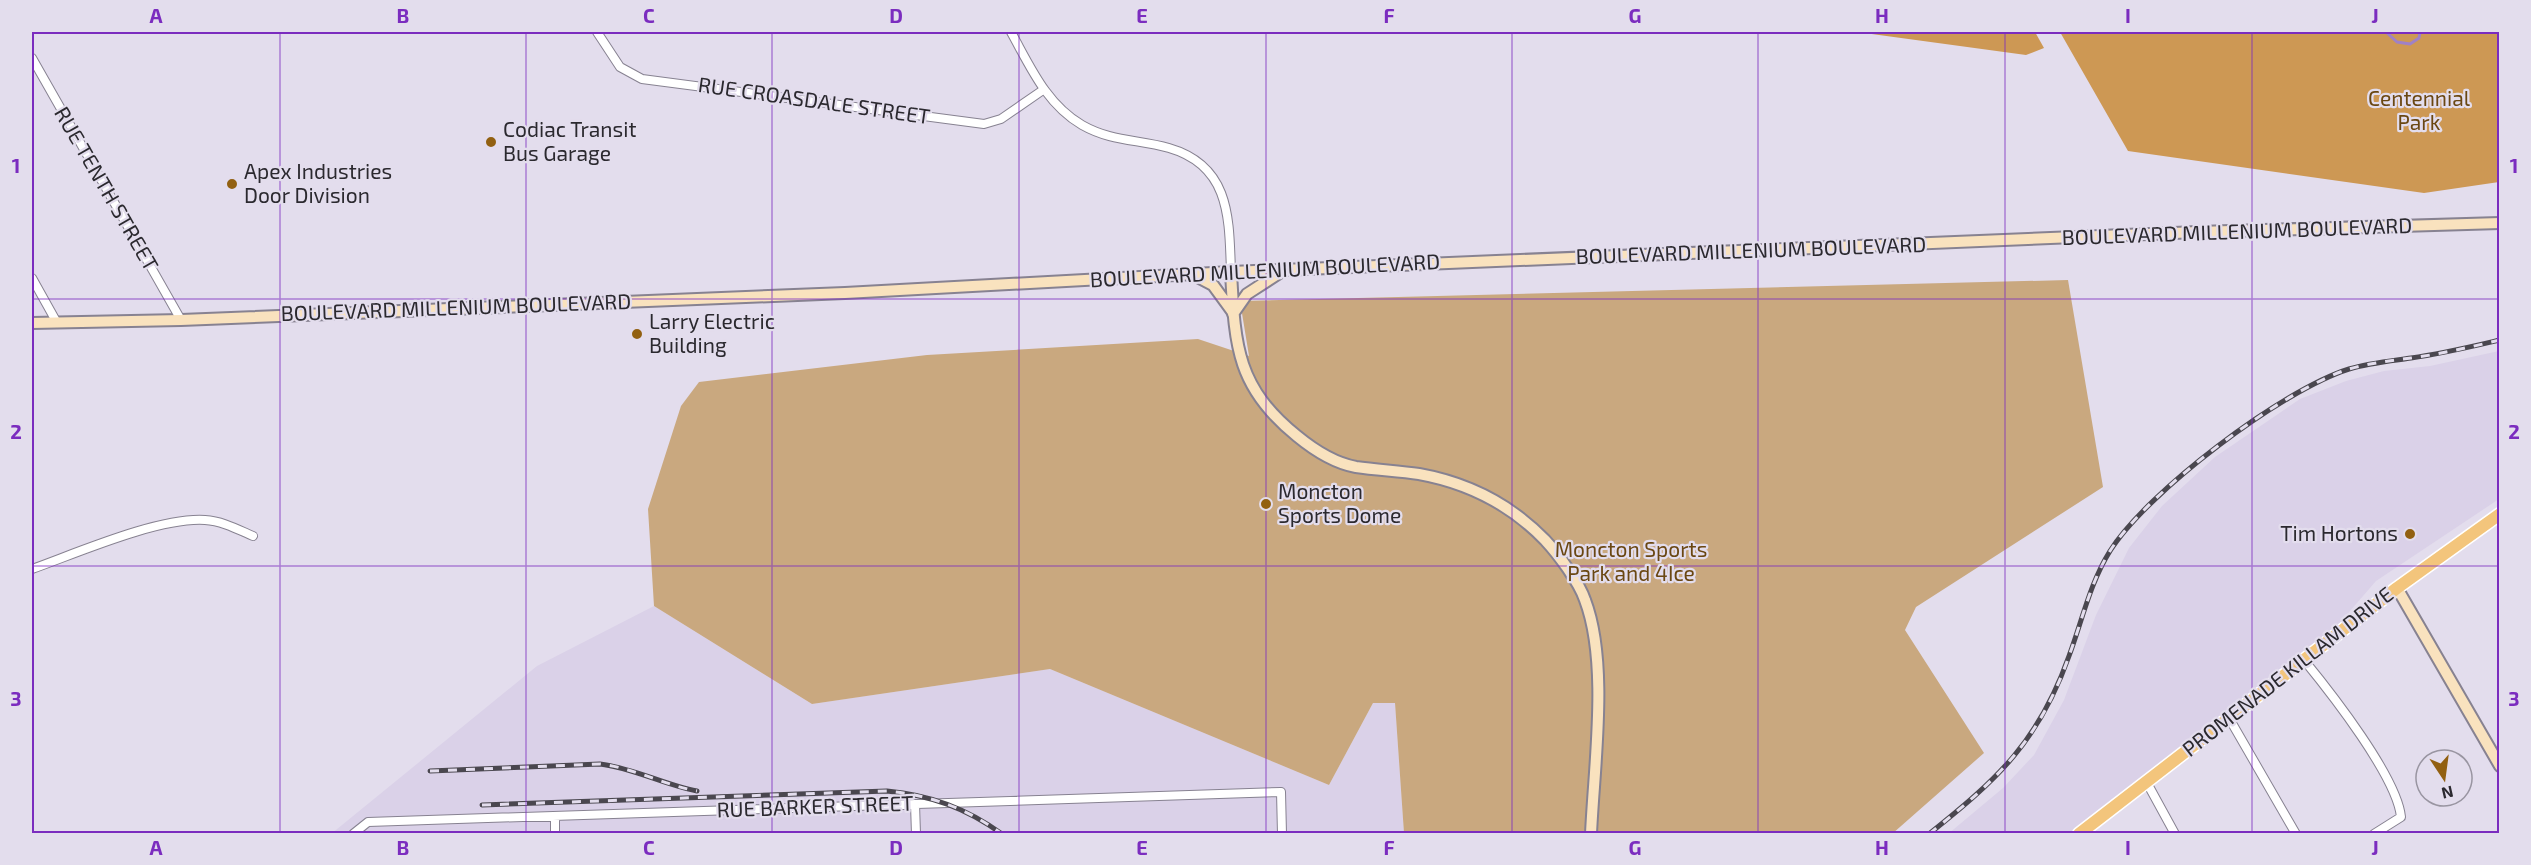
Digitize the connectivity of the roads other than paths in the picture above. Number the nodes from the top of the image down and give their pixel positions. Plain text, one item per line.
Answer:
1 (597, 32) edge
2 (1011, 32) edge
3 (32, 58) edge
4 (1043, 90) junction
5 (2499, 223) edge
6 (1285, 270) junction
7 (1231, 272) junction
8 (1192, 274) junction
9 (32, 278) edge
10 (1233, 314) junction
11 (181, 320) junction
12 (56, 321) junction
13 (32, 323) edge
14 (2499, 514) edge
15 (253, 536) dead end
16 (32, 568) edge
17 (2397, 588) junction
18 (2304, 660) junction
19 (2229, 717) junction
20 (2499, 766) edge
21 (2146, 781) junction
22 (915, 804) junction
23 (555, 816) junction
24 (353, 834) edge
25 (555, 834) edge
26 (916, 834) edge
27 (1282, 834) edge
28 (1591, 834) edge
29 (2079, 834) edge
30 (2175, 834) edge
31 (2296, 834) edge
32 (2373, 834) edge

1 - 4 street, RUE CROASDALE STREET
2 - 4 street
3 - 11 street, RUE TENTH STREET
4 - 7 street
5 - 6 main road, BOULEVARD MILLENIUM BOULEVARD
6 - 7 main road, BOULEVARD MILLENIUM BOULEVARD
6 - 10 main road
7 - 8 main road, BOULEVARD MILLENIUM BOULEVARD
7 - 10 main road
8 - 10 main road
8 - 11 main road, BOULEVARD MILLENIUM BOULEVARD
9 - 12 street
10 - 28 main road
11 - 12 main road, BOULEVARD MILLENIUM BOULEVARD
12 - 13 main road, BOULEVARD MILLENIUM BOULEVARD
14 - 17 main road, PROMENADE KILLAM DRIVE
15 - 16 street
17 - 18 main road, PROMENADE KILLAM DRIVE
17 - 20 main road
18 - 19 main road, PROMENADE KILLAM DRIVE
18 - 32 street
19 - 21 main road, PROMENADE KILLAM DRIVE
19 - 31 street
21 - 29 main road, PROMENADE KILLAM DRIVE
21 - 30 street
22 - 23 street, RUE BARKER STREET
22 - 26 street
22 - 27 street, RUE BARKER STREET
23 - 24 street, RUE BARKER STREET
23 - 25 street

